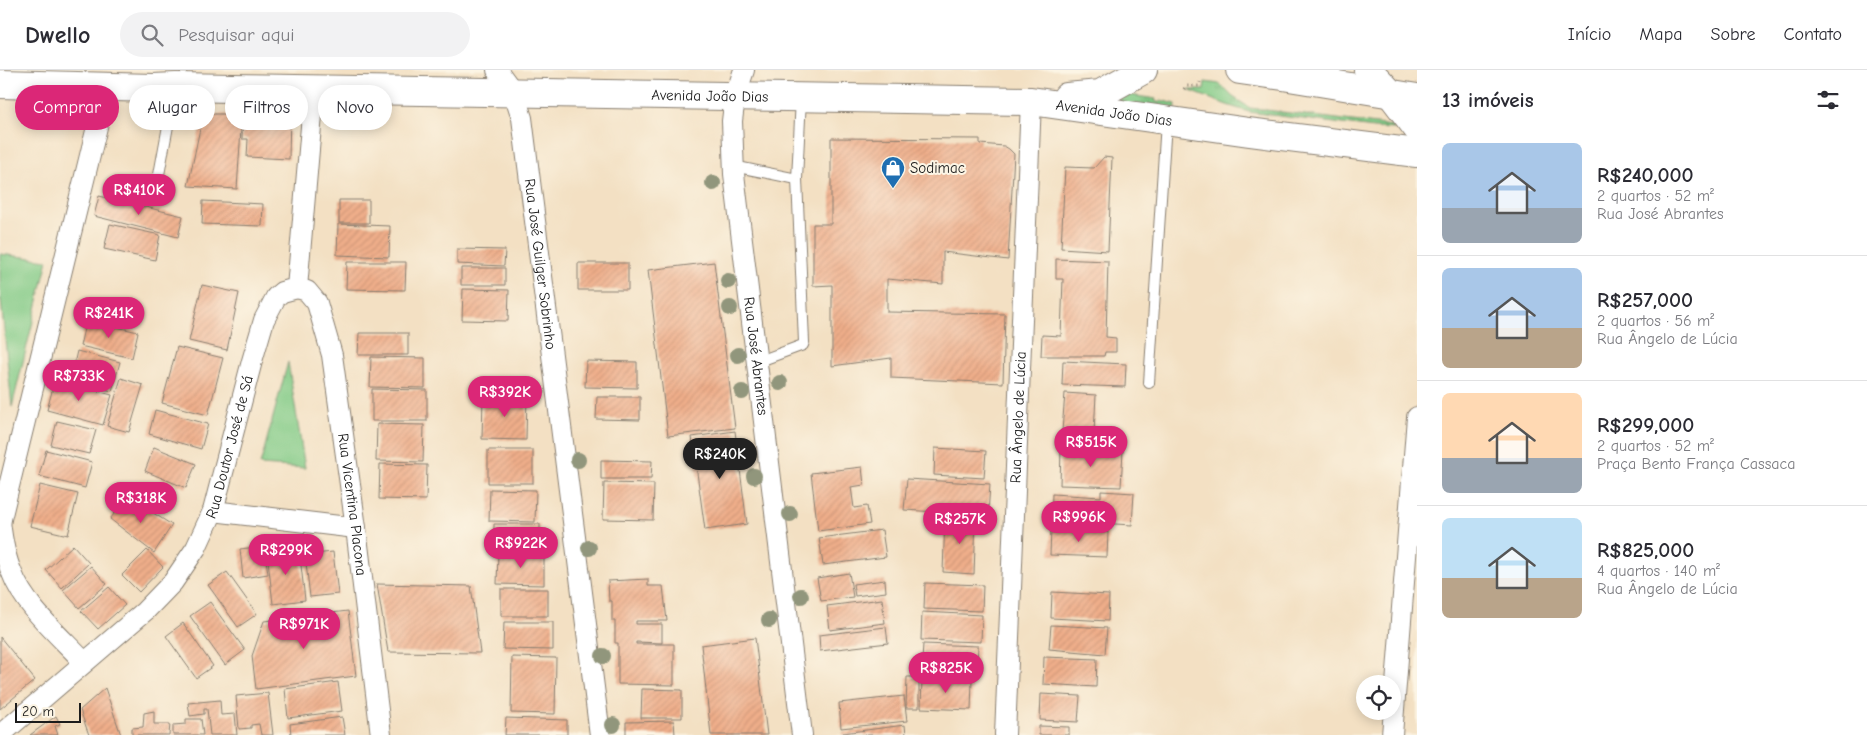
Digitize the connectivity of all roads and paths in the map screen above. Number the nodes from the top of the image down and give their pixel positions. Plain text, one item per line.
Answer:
1 (497, 70) edge
2 (744, 70) edge
3 (1143, 70) edge
4 (1240, 70) edge
5 (1368, 70) edge
6 (1200, 82) dead end
7 (0, 84) edge
8 (54, 85) edge
9 (215, 88) edge
10 (1184, 89) dead end
11 (312, 90) junction
12 (514, 93) junction
13 (1391, 94) junction
14 (735, 96) junction
15 (800, 98) junction
16 (1417, 98) edge
17 (1031, 100) junction
18 (1166, 121) junction
19 (1417, 128) edge
20 (96, 130) edge
21 (168, 130) edge
22 (1417, 153) edge
23 (733, 166) junction
24 (797, 179) junction
25 (158, 180) dead end
26 (297, 288) junction
27 (757, 362) junction
28 (1149, 383) dead end
29 (1417, 416) edge
30 (213, 510) junction
31 (0, 522) edge
32 (356, 528) junction
33 (84, 662) junction
34 (0, 735) edge
35 (381, 735) edge
36 (600, 735) edge
37 (802, 735) edge
38 (1004, 735) edge
39 (1392, 735) edge

1 - 12 street, Rua José Guilger Sobrinho
2 - 14 street, Rua José Abrantes
3 - 17 main road
4 - 13 main road
5 - 13 main road
6 - 10 path
7 - 8 main road, Avenida João Dias
9 - 11 main road, Avenida João Dias
11 - 12 main road, Avenida João Dias
11 - 26 street
12 - 14 main road, Avenida João Dias
12 - 36 street, Rua José Guilger Sobrinho
13 - 16 main road
13 - 19 main road
14 - 15 main road, Avenida João Dias
14 - 23 street, Rua José Abrantes
15 - 17 main road, Avenida João Dias
15 - 24 lane
17 - 18 main road, Avenida João Dias
17 - 38 street, Rua Ângelo de Lúcia
18 - 22 main road, Avenida João Dias
18 - 28 lane
20 - 31 street
21 - 25 lane
23 - 24 lane
23 - 27 street, Rua José Abrantes
24 - 27 lane
26 - 30 street, Rua Doutor José de Sá
26 - 32 street, Rua Vicentina Placona
27 - 37 street, Rua José Abrantes
29 - 39 street
30 - 32 street
30 - 33 street, Rua Doutor José de Sá
31 - 33 street
32 - 35 street, Rua Vicentina Placona
33 - 34 street, Rua Doutor José de Sá

